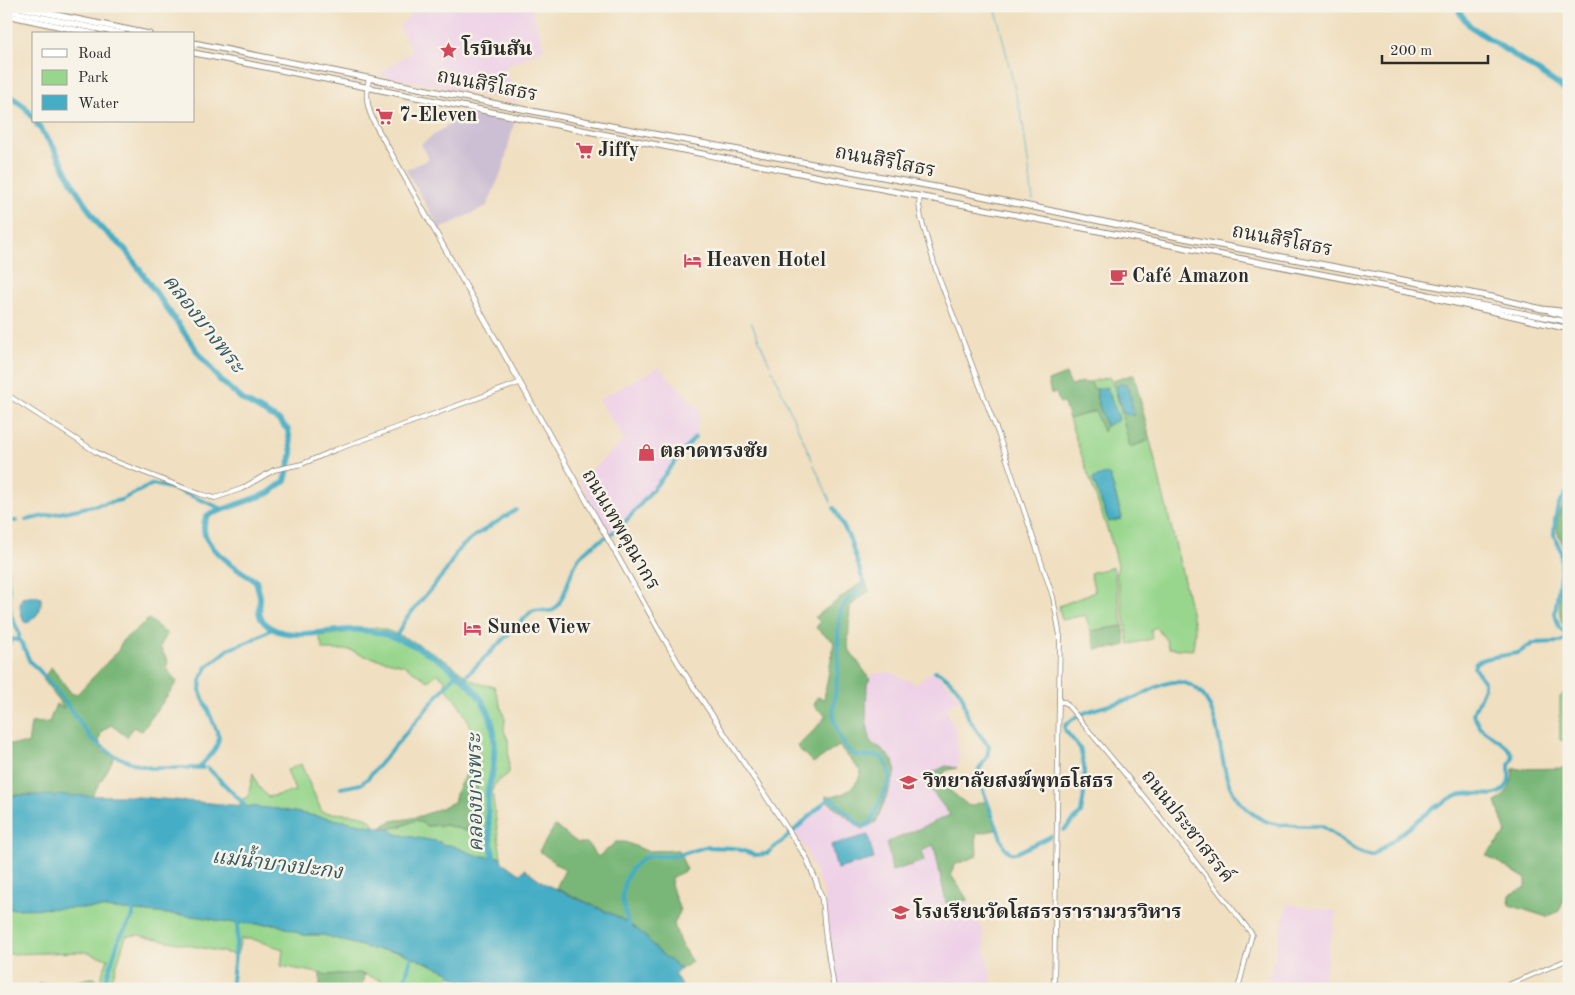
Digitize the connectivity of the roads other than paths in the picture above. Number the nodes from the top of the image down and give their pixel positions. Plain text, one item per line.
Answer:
1 (12, 6) edge
2 (6, 10) edge
3 (6, 15) edge
4 (85, 32) edge
5 (113, 32) edge
6 (139, 32) edge
7 (195, 43) edge
8 (195, 53) edge
9 (369, 78) junction
10 (367, 88) junction
11 (835, 168) junction
12 (833, 179) junction
13 (920, 196) junction
14 (1425, 294) junction
15 (1542, 309) junction
16 (1569, 312) edge
17 (1569, 317) edge
18 (1569, 322) edge
19 (1569, 329) edge
20 (519, 384) junction
21 (6, 394) edge
22 (1059, 702) junction
23 (1569, 959) edge
24 (834, 989) edge
25 (1054, 989) edge
26 (1238, 989) edge
27 (1499, 989) edge

1 - 6 highway
2 - 5 highway
3 - 4 highway
7 - 9 highway, ถนนสิริโสธร
8 - 10 highway, ถนนสิริโสธร
9 - 10 main road, ถนนเทพคุณากร
9 - 11 highway, ถนนสิริโสธร
10 - 12 highway, ถนนสิริโสธร
10 - 20 main road, ถนนเทพคุณากร
11 - 12 highway
11 - 15 highway, ถนนสิริโสธร
12 - 13 highway, ถนนสิริโสธร
13 - 14 highway, ถนนสิริโสธร
13 - 22 street
14 - 18 main road, ถนนสิริโสธร
14 - 19 highway
15 - 16 highway
15 - 17 main road, ถนนสิริโสธร
20 - 21 street
20 - 24 main road, ถนนเทพคุณากร
22 - 25 street
22 - 26 street, ถนนประชาสรรค์
23 - 27 street

